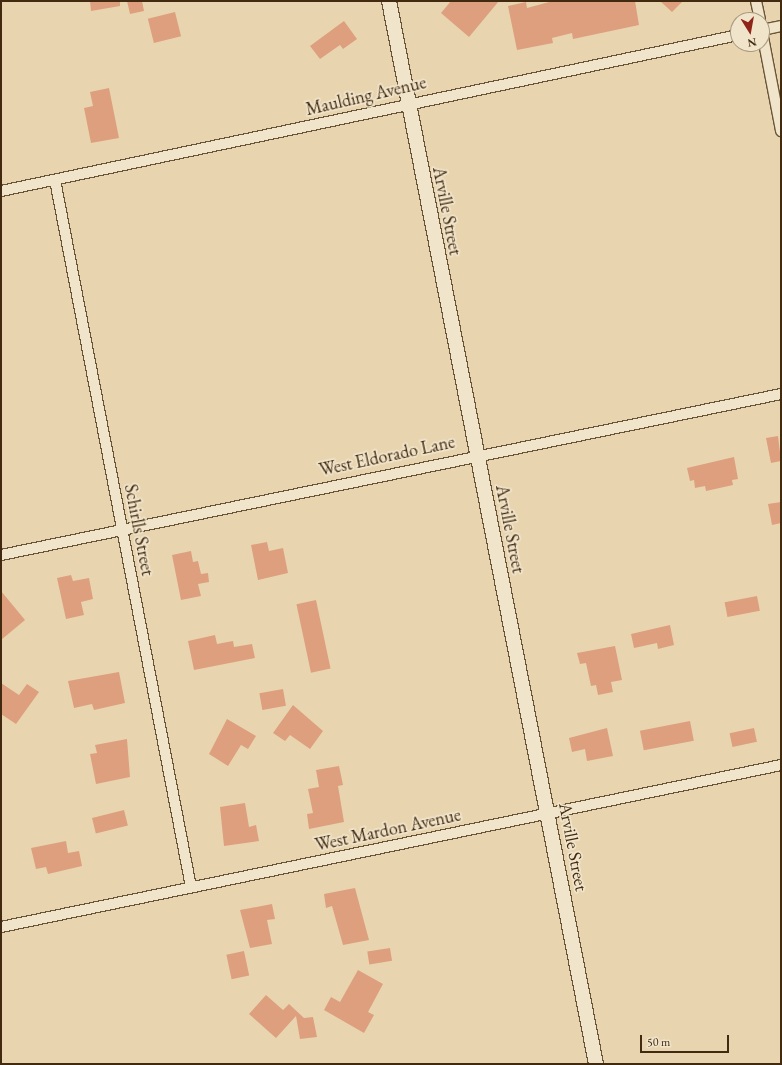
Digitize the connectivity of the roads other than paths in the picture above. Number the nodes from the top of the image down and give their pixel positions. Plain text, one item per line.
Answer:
1 (389, 1) edge
2 (756, 1) edge
3 (758, 12) edge
4 (781, 26) edge
5 (770, 29) edge
6 (730, 37) edge
7 (766, 52) edge
8 (407, 104) junction
9 (781, 131) edge
10 (55, 180) junction
11 (1, 191) edge
12 (781, 394) edge
13 (475, 456) junction
14 (122, 528) junction
15 (1, 555) edge
16 (781, 765) edge
17 (548, 814) junction
18 (191, 887) junction
19 (1, 927) edge
20 (596, 1064) edge

1 - 8 street, Arville Street
2 - 3 street
4 - 5 street
6 - 8 street, Maulding Avenue
7 - 9 street
8 - 10 street, Maulding Avenue
8 - 13 street, Arville Street
10 - 11 street, Maulding Avenue
10 - 14 street, Schirlls Street
12 - 13 street, West Eldorado Lane
13 - 14 street, West Eldorado Lane
13 - 17 street, Arville Street
14 - 15 street, West Eldorado Lane
14 - 18 street, Schirlls Street
16 - 17 street, West Mardon Avenue
17 - 18 street, West Mardon Avenue
17 - 20 street, Arville Street
18 - 19 street, West Mardon Avenue

